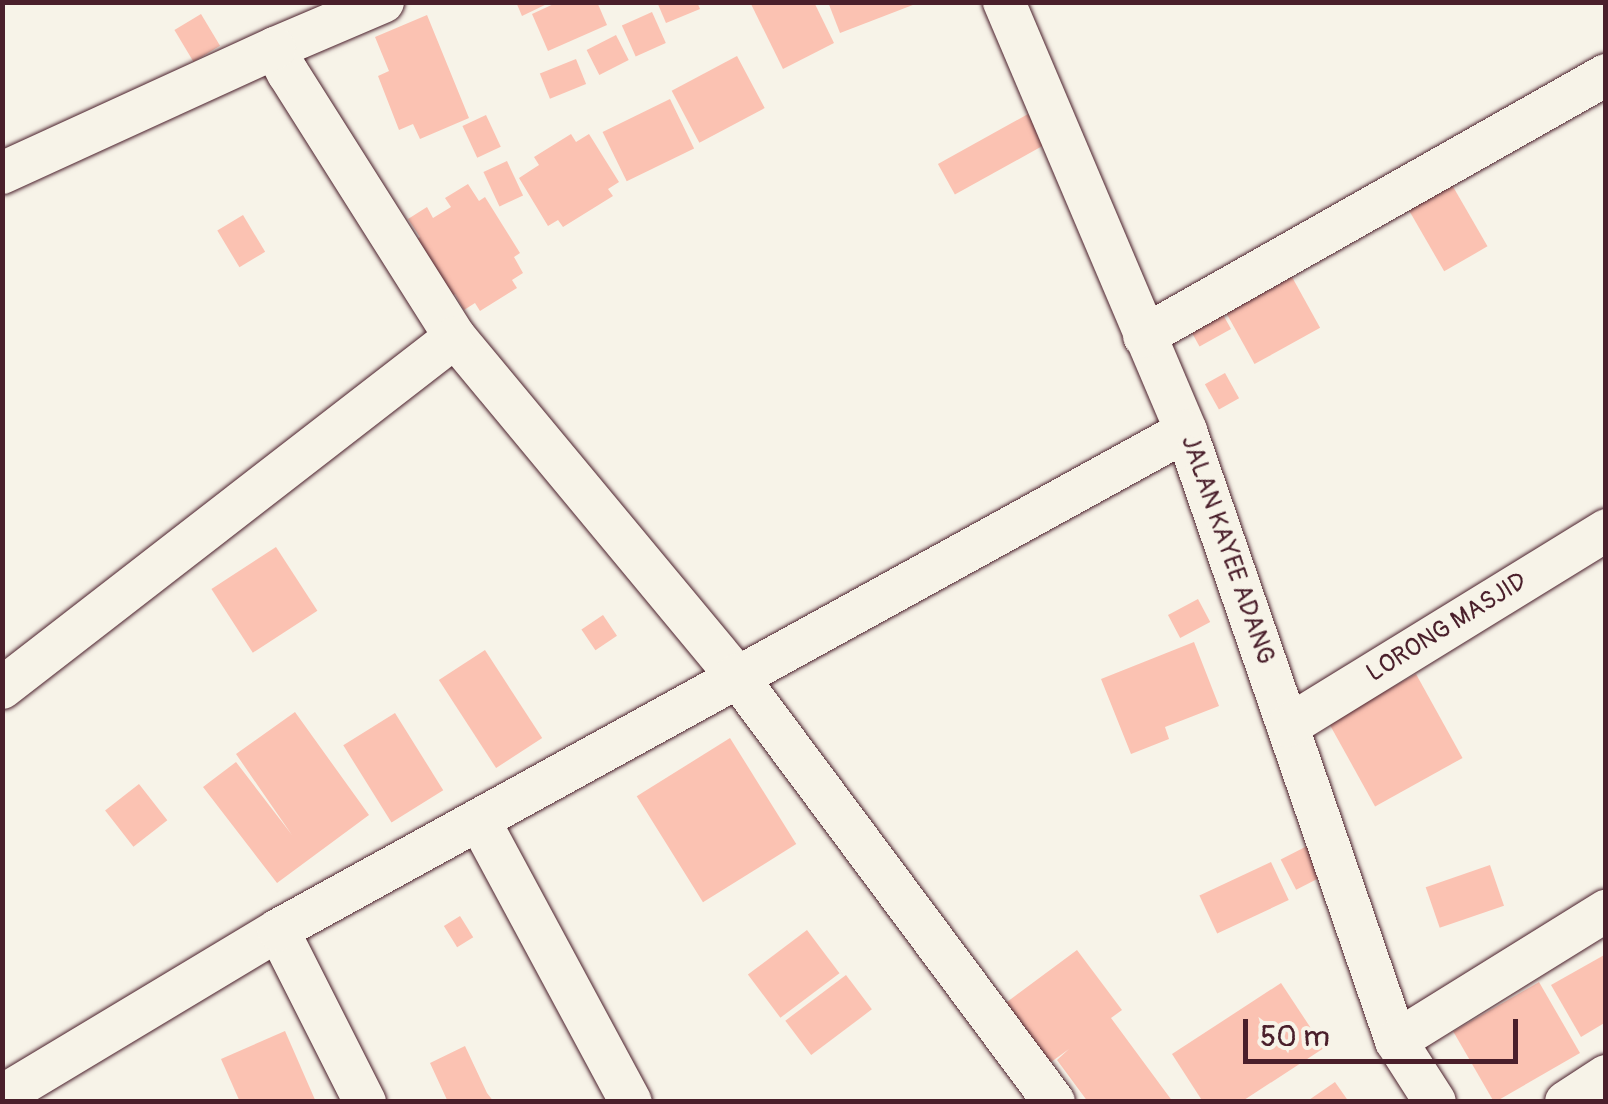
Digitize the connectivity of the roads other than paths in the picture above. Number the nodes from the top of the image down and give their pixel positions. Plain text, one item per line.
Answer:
1 (383, 2) edge
2 (1004, 2) edge
3 (276, 48) junction
4 (1606, 75) edge
5 (2, 173) edge
6 (1144, 336) junction
7 (455, 337) junction
8 (1186, 432) junction
9 (1606, 530) edge
10 (736, 675) junction
11 (2, 688) edge
12 (1288, 726) junction
13 (480, 822) junction
14 (1606, 911) edge
15 (278, 930) junction
16 (1396, 1040) junction
17 (1606, 1076) edge
18 (2, 1096) edge
19 (365, 1102) edge
20 (631, 1102) edge
21 (1054, 1102) edge
22 (1435, 1102) edge
23 (1566, 1102) edge

1 - 3 street
2 - 6 street, JALAN KAYEE ADANG
3 - 5 street
3 - 7 street
4 - 6 street
6 - 8 street, JALAN KAYEE ADANG
7 - 10 street
7 - 11 street
8 - 10 street
8 - 12 street, JALAN KAYEE ADANG
9 - 12 street, LORONG MASJID
10 - 13 street
10 - 21 street
12 - 16 street, JALAN KAYEE ADANG
13 - 15 street
13 - 20 street
14 - 16 street
15 - 18 street
15 - 19 street
16 - 22 street, JALAN KAYEE ADANG
17 - 23 street

